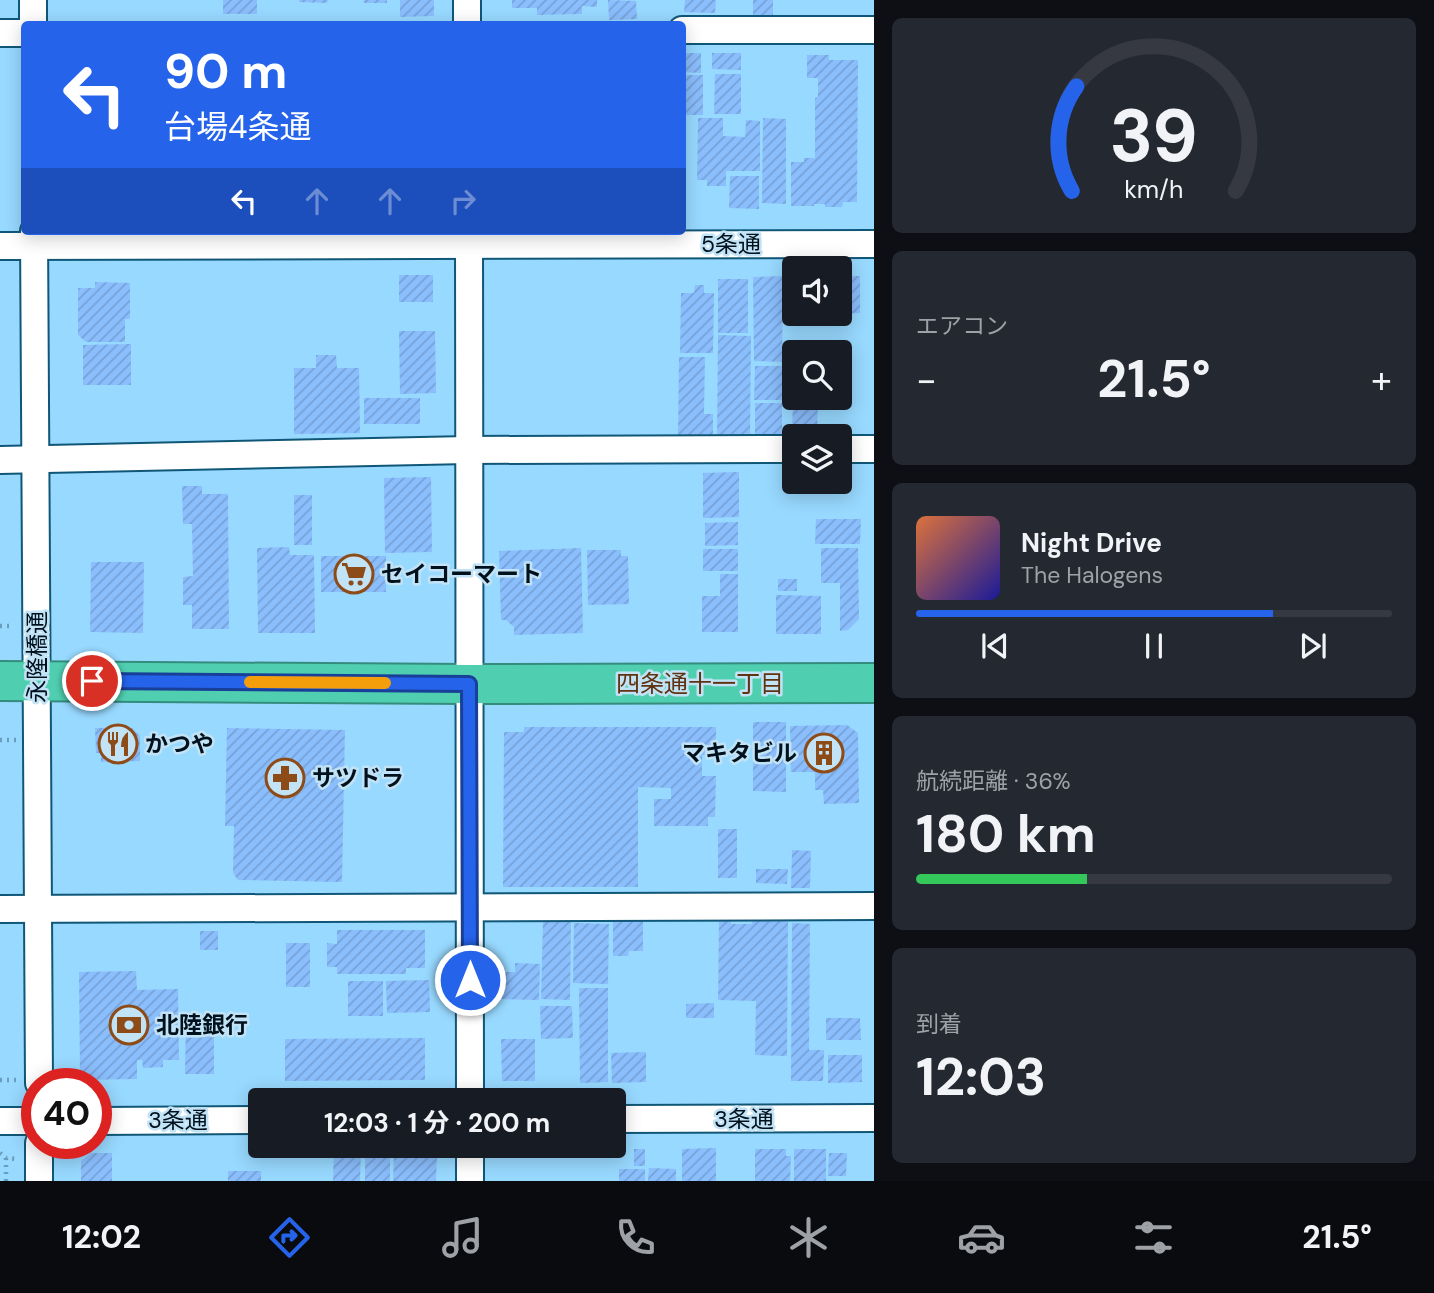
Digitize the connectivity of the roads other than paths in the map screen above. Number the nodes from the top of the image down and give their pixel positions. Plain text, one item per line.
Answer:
1 (33, 0) edge
2 (467, 0) edge
3 (33, 21) edge
4 (467, 21) edge
5 (686, 30) edge
6 (874, 30) edge
7 (0, 33) edge
8 (21, 33) edge
9 (469, 238) edge
10 (34, 239) edge
11 (874, 244) edge
12 (0, 246) edge
13 (782, 449) edge
14 (852, 449) edge
15 (874, 449) edge
16 (468, 450) junction
17 (0, 460) edge
18 (36, 460) junction
19 (0, 681) edge
20 (37, 681) junction
21 (874, 683) edge
22 (469, 684) junction
23 (874, 906) edge
24 (469, 907) junction
25 (0, 909) edge
26 (38, 909) junction
27 (39, 1068) edge
28 (470, 1088) edge
29 (874, 1118) edge
30 (626, 1119) edge
31 (248, 1120) edge
32 (0, 1121) edge
33 (21, 1121) edge
34 (112, 1121) edge
35 (470, 1158) edge
36 (39, 1159) edge
37 (39, 1181) edge
38 (470, 1181) edge

1 - 3 street
2 - 4 street
5 - 6 street
7 - 8 street
9 - 10 street, 5条通
9 - 11 street, 5条通
9 - 16 street
10 - 12 street, 5条通
10 - 18 street, 永隆橋通
13 - 16 street
14 - 15 street
16 - 18 street
16 - 22 street
17 - 18 street
18 - 20 street, 永隆橋通
19 - 20 highway
20 - 22 highway
20 - 26 street, 永隆橋通
21 - 22 highway
22 - 24 street
23 - 24 street
24 - 26 street
24 - 28 street
25 - 26 street
26 - 27 street, 永隆橋通
29 - 30 street, 3条通
31 - 34 street, 3条通
32 - 33 street
35 - 38 street
36 - 37 street

